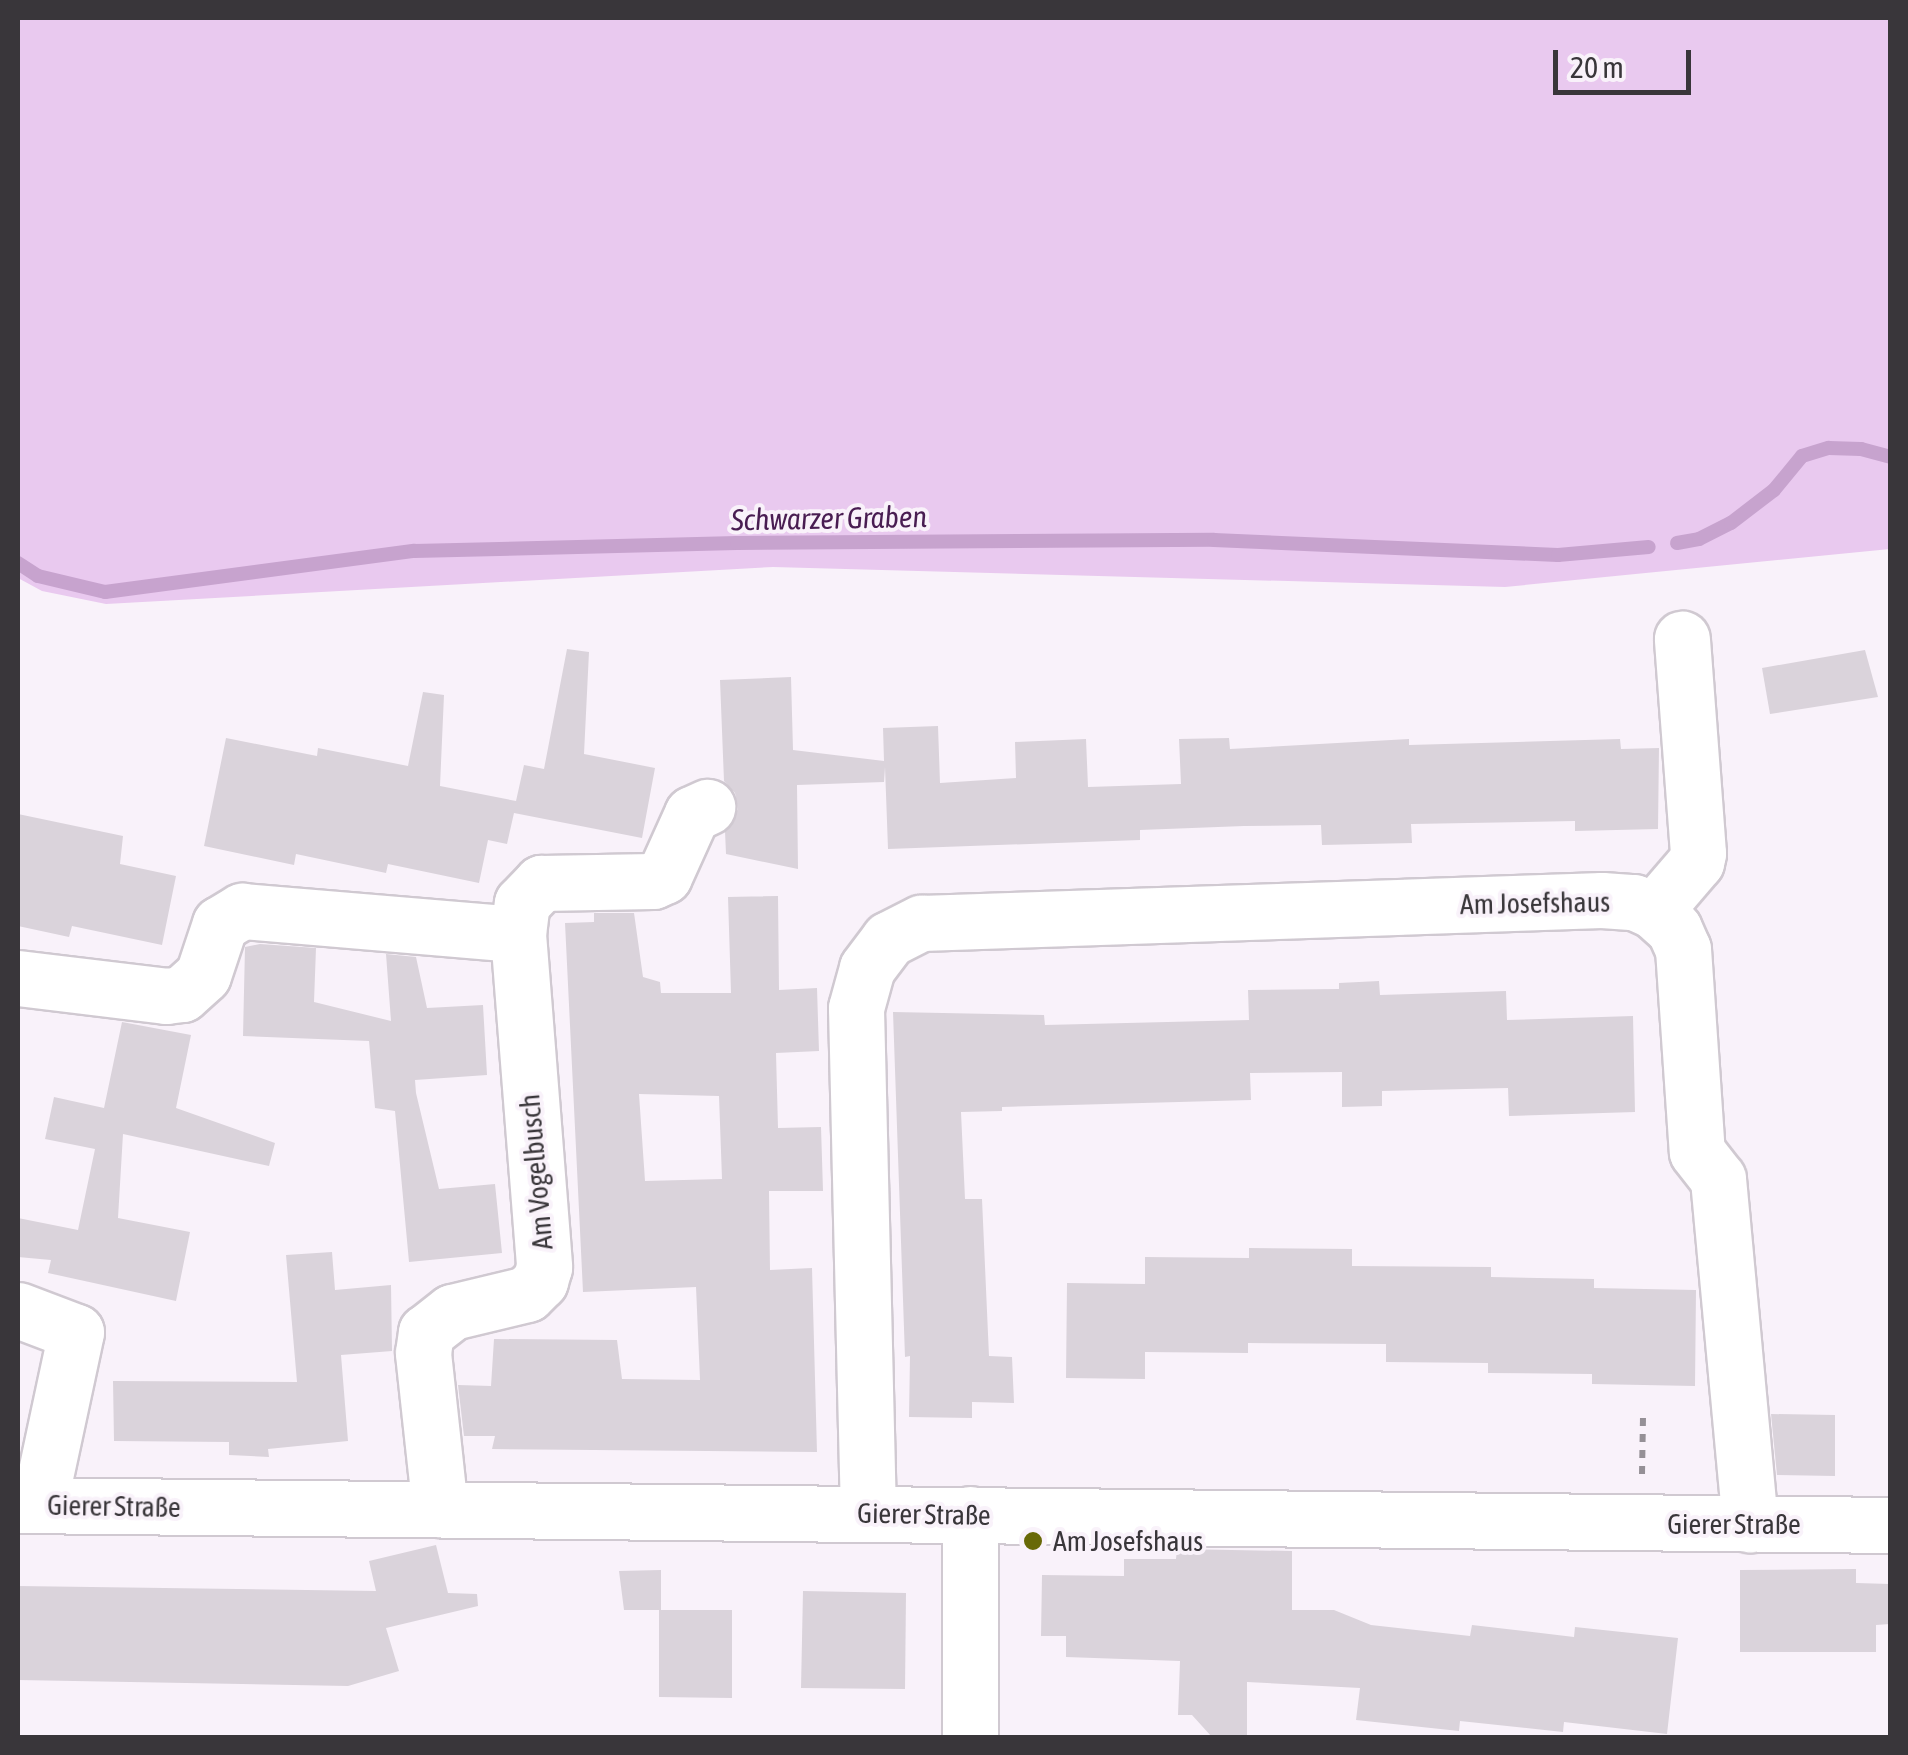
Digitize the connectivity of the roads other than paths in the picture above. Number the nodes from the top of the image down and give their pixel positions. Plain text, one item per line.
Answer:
1 (1682, 639) dead end
2 (707, 807) dead end
3 (1654, 911) junction
4 (518, 934) junction
5 (18, 978) edge
6 (18, 1310) edge
7 (28, 1505) edge
8 (440, 1509) junction
9 (868, 1514) junction
10 (970, 1514) junction
11 (1750, 1525) junction
12 (1890, 1525) edge
13 (970, 1738) edge

1 - 3 street
2 - 4 street, Am Vogelbusch
3 - 9 street, Am Josefshaus
3 - 11 street
4 - 5 street
4 - 8 street, Am Vogelbusch
6 - 7 street
7 - 8 street, Gierer Straße
8 - 9 street, Gierer Straße
9 - 10 street, Gierer Straße
10 - 11 street, Gierer Straße
10 - 13 street
11 - 12 street, Gierer Straße

